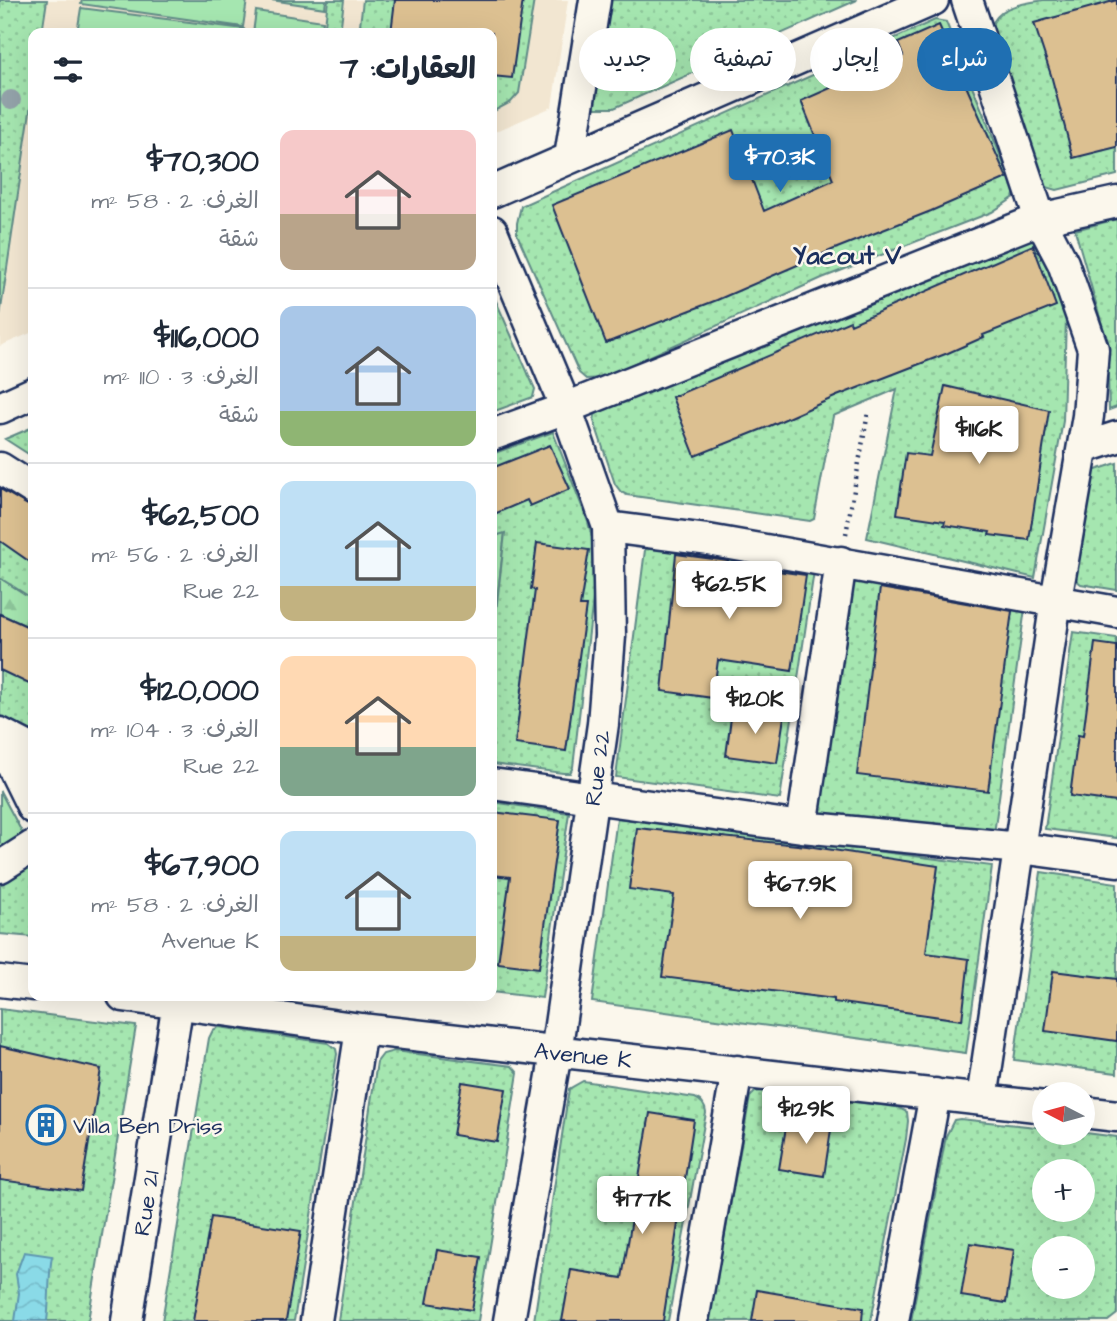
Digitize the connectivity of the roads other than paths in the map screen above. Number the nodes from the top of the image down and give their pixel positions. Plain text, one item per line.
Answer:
1 (595, 0) edge
2 (933, 0) edge
3 (967, 0) edge
4 (570, 157) junction
5 (497, 190) edge
6 (1117, 202) edge
7 (1040, 219) junction
8 (497, 243) edge
9 (28, 395) edge
10 (0, 408) edge
11 (566, 408) junction
12 (497, 433) edge
13 (1117, 437) edge
14 (1083, 447) junction
15 (0, 468) edge
16 (28, 486) edge
17 (608, 527) junction
18 (841, 562) junction
19 (1056, 600) junction
20 (1117, 612) edge
21 (0, 733) edge
22 (0, 741) edge
23 (28, 747) edge
24 (497, 785) edge
25 (28, 798) edge
26 (592, 800) junction
27 (802, 827) junction
28 (1020, 848) junction
29 (28, 849) edge
30 (1117, 861) edge
31 (0, 867) edge
32 (0, 981) edge
33 (28, 984) edge
34 (169, 1001) edge
35 (178, 1002) junction
36 (361, 1029) junction
37 (555, 1053) junction
38 (737, 1071) junction
39 (935, 1094) junction
40 (982, 1099) junction
41 (1032, 1105) edge
42 (1096, 1114) edge
43 (1117, 1116) edge
44 (127, 1321) edge
45 (316, 1321) edge
46 (509, 1321) edge
47 (694, 1321) edge
48 (893, 1321) edge

1 - 4 street
2 - 4 street
3 - 7 street
4 - 5 street
6 - 7 street
7 - 11 street
7 - 14 street
8 - 11 street, Rue 22
9 - 10 street
11 - 12 street
11 - 17 street, Rue 22
13 - 14 street
14 - 19 street
15 - 16 street
17 - 18 street
17 - 26 street, Rue 22
18 - 19 street
18 - 27 street
19 - 20 street
19 - 28 street
21 - 23 street
22 - 25 street
24 - 26 street
26 - 27 street
26 - 37 street, Rue 22
27 - 28 street
28 - 30 street
28 - 40 street
29 - 31 street
32 - 33 street
34 - 35 street, Avenue K
35 - 36 street, Avenue K
35 - 44 street, Rue 21
36 - 37 street, Avenue K
36 - 45 street
37 - 38 street, Avenue K
37 - 46 street, Rue 22
38 - 39 street, Avenue K
38 - 47 street
39 - 40 street, Avenue K
39 - 48 street
40 - 41 street, Avenue K
42 - 43 street

